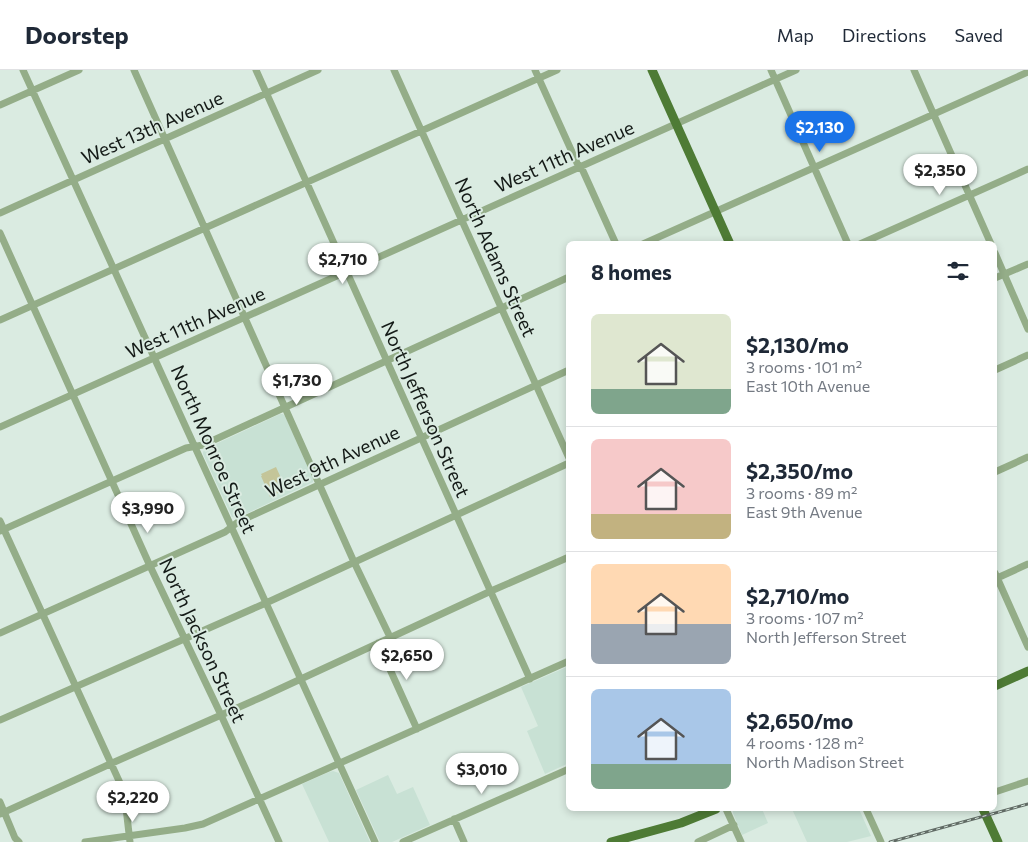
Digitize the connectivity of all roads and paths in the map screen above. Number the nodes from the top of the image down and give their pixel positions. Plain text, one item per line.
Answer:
1 (23, 70) edge
2 (79, 70) edge
3 (134, 70) edge
4 (256, 70) edge
5 (318, 70) edge
6 (394, 70) edge
7 (535, 70) edge
8 (557, 70) edge
9 (652, 70) edge
10 (771, 70) edge
11 (796, 70) edge
12 (914, 70) edge
13 (1028, 72) edge
14 (539, 78) junction
15 (775, 79) junction
16 (32, 91) junction
17 (266, 93) junction
18 (0, 105) edge
19 (934, 114) junction
20 (676, 124) junction
21 (422, 131) junction
22 (165, 139) junction
23 (580, 167) junction
24 (814, 167) junction
25 (1028, 169) edge
26 (73, 180) junction
27 (306, 183) junction
28 (970, 195) junction
29 (716, 211) junction
30 (0, 213) edge
31 (462, 220) junction
32 (204, 228) junction
33 (0, 233) edge
34 (615, 241) edge
35 (650, 241) edge
36 (729, 241) edge
37 (847, 241) edge
38 (867, 241) edge
39 (990, 241) edge
40 (997, 258) edge
41 (1028, 264) edge
42 (114, 269) junction
43 (346, 272) junction
44 (1004, 274) junction
45 (997, 277) edge
46 (566, 278) edge
47 (32, 305) junction
48 (501, 308) junction
49 (245, 317) junction
50 (0, 320) edge
51 (1028, 329) edge
52 (1028, 355) edge
53 (154, 357) junction
54 (386, 361) junction
55 (997, 369) edge
56 (566, 371) edge
57 (536, 385) junction
58 (72, 394) junction
59 (285, 407) junction
60 (0, 427) edge
61 (421, 438) junction
62 (195, 447) junction
63 (566, 451) edge
64 (1028, 457) edge
65 (566, 464) edge
66 (997, 471) edge
67 (112, 482) junction
68 (320, 484) junction
69 (456, 514) junction
70 (0, 521) edge
71 (232, 527) junction
72 (2, 530) edge
73 (566, 558) edge
74 (354, 562) junction
75 (1028, 564) edge
76 (150, 566) junction
77 (997, 576) edge
78 (997, 578) edge
79 (491, 591) junction
80 (266, 602) junction
81 (43, 615) junction
82 (0, 633) edge
83 (390, 637) junction
84 (184, 639) junction
85 (378, 643) junction
86 (1028, 647) edge
87 (566, 662) edge
88 (1028, 671) edge
89 (301, 679) junction
90 (530, 679) junction
91 (997, 685) edge
92 (75, 687) junction
93 (221, 715) junction
94 (0, 720) edge
95 (417, 728) junction
96 (339, 763) junction
97 (110, 764) junction
98 (566, 770) edge
99 (1028, 781) edge
100 (997, 791) edge
101 (260, 799) junction
102 (0, 802) edge
103 (711, 811) edge
104 (727, 811) edge
105 (867, 811) edge
106 (984, 811) edge
107 (2, 813) edge
108 (454, 819) junction
109 (734, 825) junction
110 (129, 838) edge
111 (19, 842) edge
112 (85, 842) edge
113 (280, 842) edge
114 (375, 842) edge
115 (403, 842) edge
116 (464, 842) edge
117 (611, 842) edge
118 (698, 842) edge
119 (741, 842) edge
120 (881, 842) edge
121 (998, 842) edge

1 - 16 street, North Monroe Street
2 - 16 street
3 - 22 street
4 - 17 street, North Jefferson Street
5 - 17 street, West 13th Avenue
6 - 21 street, North Adams Street
7 - 14 street
8 - 14 street
9 - 20 main road
10 - 15 street
11 - 15 street, West 11th Avenue
12 - 19 street
13 - 19 street
14 - 21 street
14 - 23 street
15 - 20 street, West 11th Avenue
15 - 24 street
16 - 18 street
16 - 26 street, North Monroe Street
17 - 22 street, West 13th Avenue
17 - 27 street, North Jefferson Street
19 - 24 street
19 - 28 street
20 - 23 street, West 11th Avenue
20 - 29 main road
21 - 27 street
21 - 31 street, North Adams Street
22 - 26 street, West 13th Avenue
22 - 32 street
23 - 31 street, West 11th Avenue
23 - 34 street
24 - 29 street
24 - 37 street
25 - 28 street
26 - 30 street, West 13th Avenue
26 - 42 street, North Monroe Street
27 - 32 street
27 - 43 street, North Jefferson Street
28 - 38 street
28 - 39 street
29 - 35 street
29 - 36 main road
31 - 43 street, West 11th Avenue
31 - 48 street, North Adams Street
32 - 42 street
32 - 49 street
33 - 47 street, North Jackson Street
40 - 44 street
41 - 44 street
42 - 47 street
42 - 53 street, North Monroe Street
43 - 49 street, West 11th Avenue
43 - 54 street, North Jefferson Street
44 - 45 street
44 - 51 street
46 - 48 street
47 - 50 street
47 - 58 street, North Jackson Street
48 - 54 street
48 - 57 street, North Adams Street
49 - 53 street, West 11th Avenue
49 - 59 street
52 - 55 street
53 - 58 street, West 11th Avenue
53 - 62 street, North Monroe Street
54 - 59 street
54 - 61 street, North Jefferson Street
56 - 57 street, West 9th Avenue
57 - 61 street, West 9th Avenue
57 - 63 street, North Adams Street
58 - 60 street, West 11th Avenue
58 - 67 street, North Jackson Street
59 - 62 street
59 - 68 street
61 - 68 street, West 9th Avenue
61 - 69 street, North Jefferson Street
62 - 67 street
62 - 71 street, North Monroe Street
64 - 66 street
65 - 69 street
67 - 72 street
67 - 76 street, North Jackson Street
68 - 71 street, West 9th Avenue
68 - 74 street
69 - 74 street
69 - 79 street, North Jefferson Street
70 - 72 street
71 - 76 street, West 9th Avenue
71 - 80 street, North Monroe Street
72 - 81 street
73 - 79 street
74 - 80 street
74 - 83 street
75 - 77 street
76 - 81 street, West 9th Avenue
76 - 84 street, North Jackson Street
78 - 86 street
79 - 83 street
79 - 90 street, North Jefferson Street
80 - 84 street
80 - 89 street, North Monroe Street
81 - 82 street, West 9th Avenue
81 - 92 street
83 - 85 street
84 - 92 street
84 - 93 street, North Jackson Street
85 - 89 street
85 - 95 street
87 - 90 street
88 - 91 main road
89 - 93 street
89 - 96 street, North Monroe Street
90 - 95 street
92 - 94 street
92 - 97 street
93 - 97 street
93 - 101 street, North Jackson Street
95 - 96 street
96 - 101 street
96 - 114 street, North Monroe Street
97 - 107 street
97 - 110 street
98 - 108 street
99 - 100 street
101 - 110 street
101 - 113 street, North Jackson Street
102 - 107 street
103 - 117 main road
104 - 109 street
105 - 120 street
106 - 121 main road
107 - 111 street
108 - 115 street
108 - 116 street
109 - 118 street
109 - 119 street
110 - 112 street

